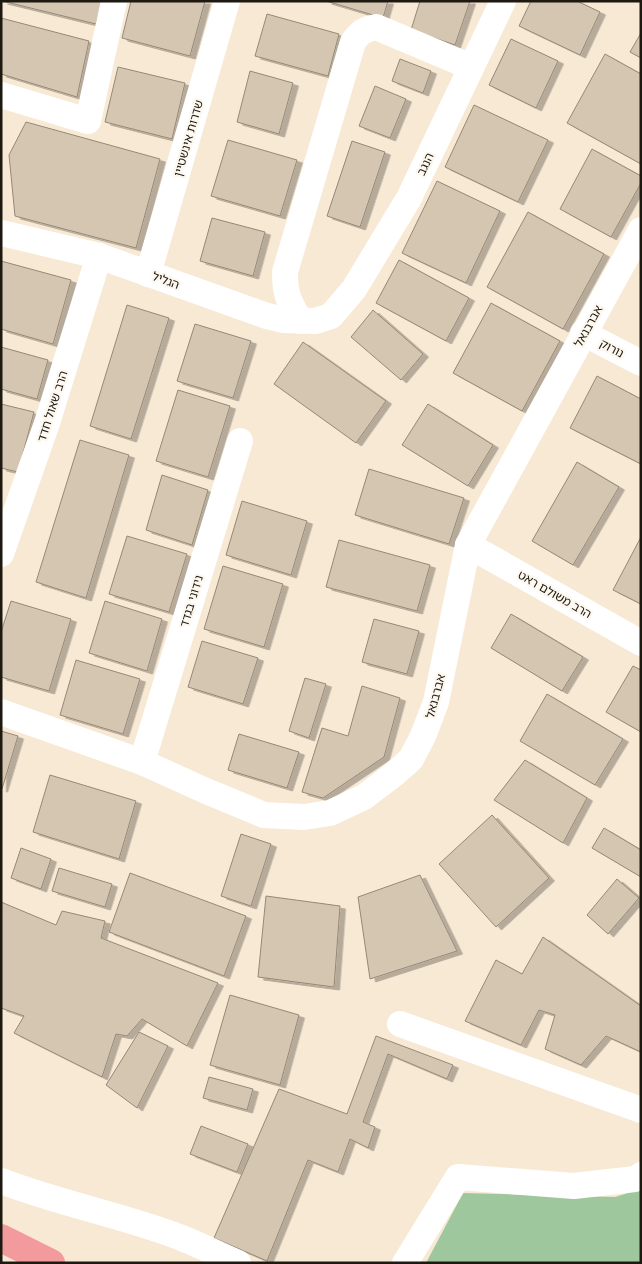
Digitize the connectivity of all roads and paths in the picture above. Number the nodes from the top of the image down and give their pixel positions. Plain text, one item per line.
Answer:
1 (114, 1) edge
2 (228, 1) edge
3 (503, 1) edge
4 (471, 67) junction
5 (1, 95) edge
6 (641, 230) edge
7 (1, 233) edge
8 (99, 256) junction
9 (148, 274) junction
10 (331, 316) joint
11 (300, 321) junction
12 (584, 333) junction
13 (641, 363) edge
14 (240, 441) dead end
15 (468, 545) junction
16 (1, 554) edge
17 (641, 643) edge
18 (1, 712) edge
19 (142, 762) junction
20 (400, 1024) dead end
21 (641, 1110) edge
22 (641, 1174) edge
23 (1, 1181) edge
24 (1, 1238) edge
25 (51, 1263) edge
26 (238, 1263) edge
27 (405, 1263) edge

1 - 5 street
2 - 9 street, שדרות אינשטיין
3 - 4 street, הנגב
4 - 10 street, הנגב
4 - 11 street
6 - 12 street, אברבנאל
7 - 8 street, הגליל
8 - 9 street, הגליל
8 - 16 street, הרב שאול חדד
9 - 11 street, הגליל
10 - 11 street, הגליל
12 - 13 street, נורוק
12 - 15 street, אברבנאל
14 - 19 street, נידוני בגדד
15 - 17 street, הרב משולם ראט
15 - 19 street, אברבנאל
18 - 19 street, אברבנאל
20 - 21 street
22 - 27 street
23 - 26 street
24 - 25 highway

